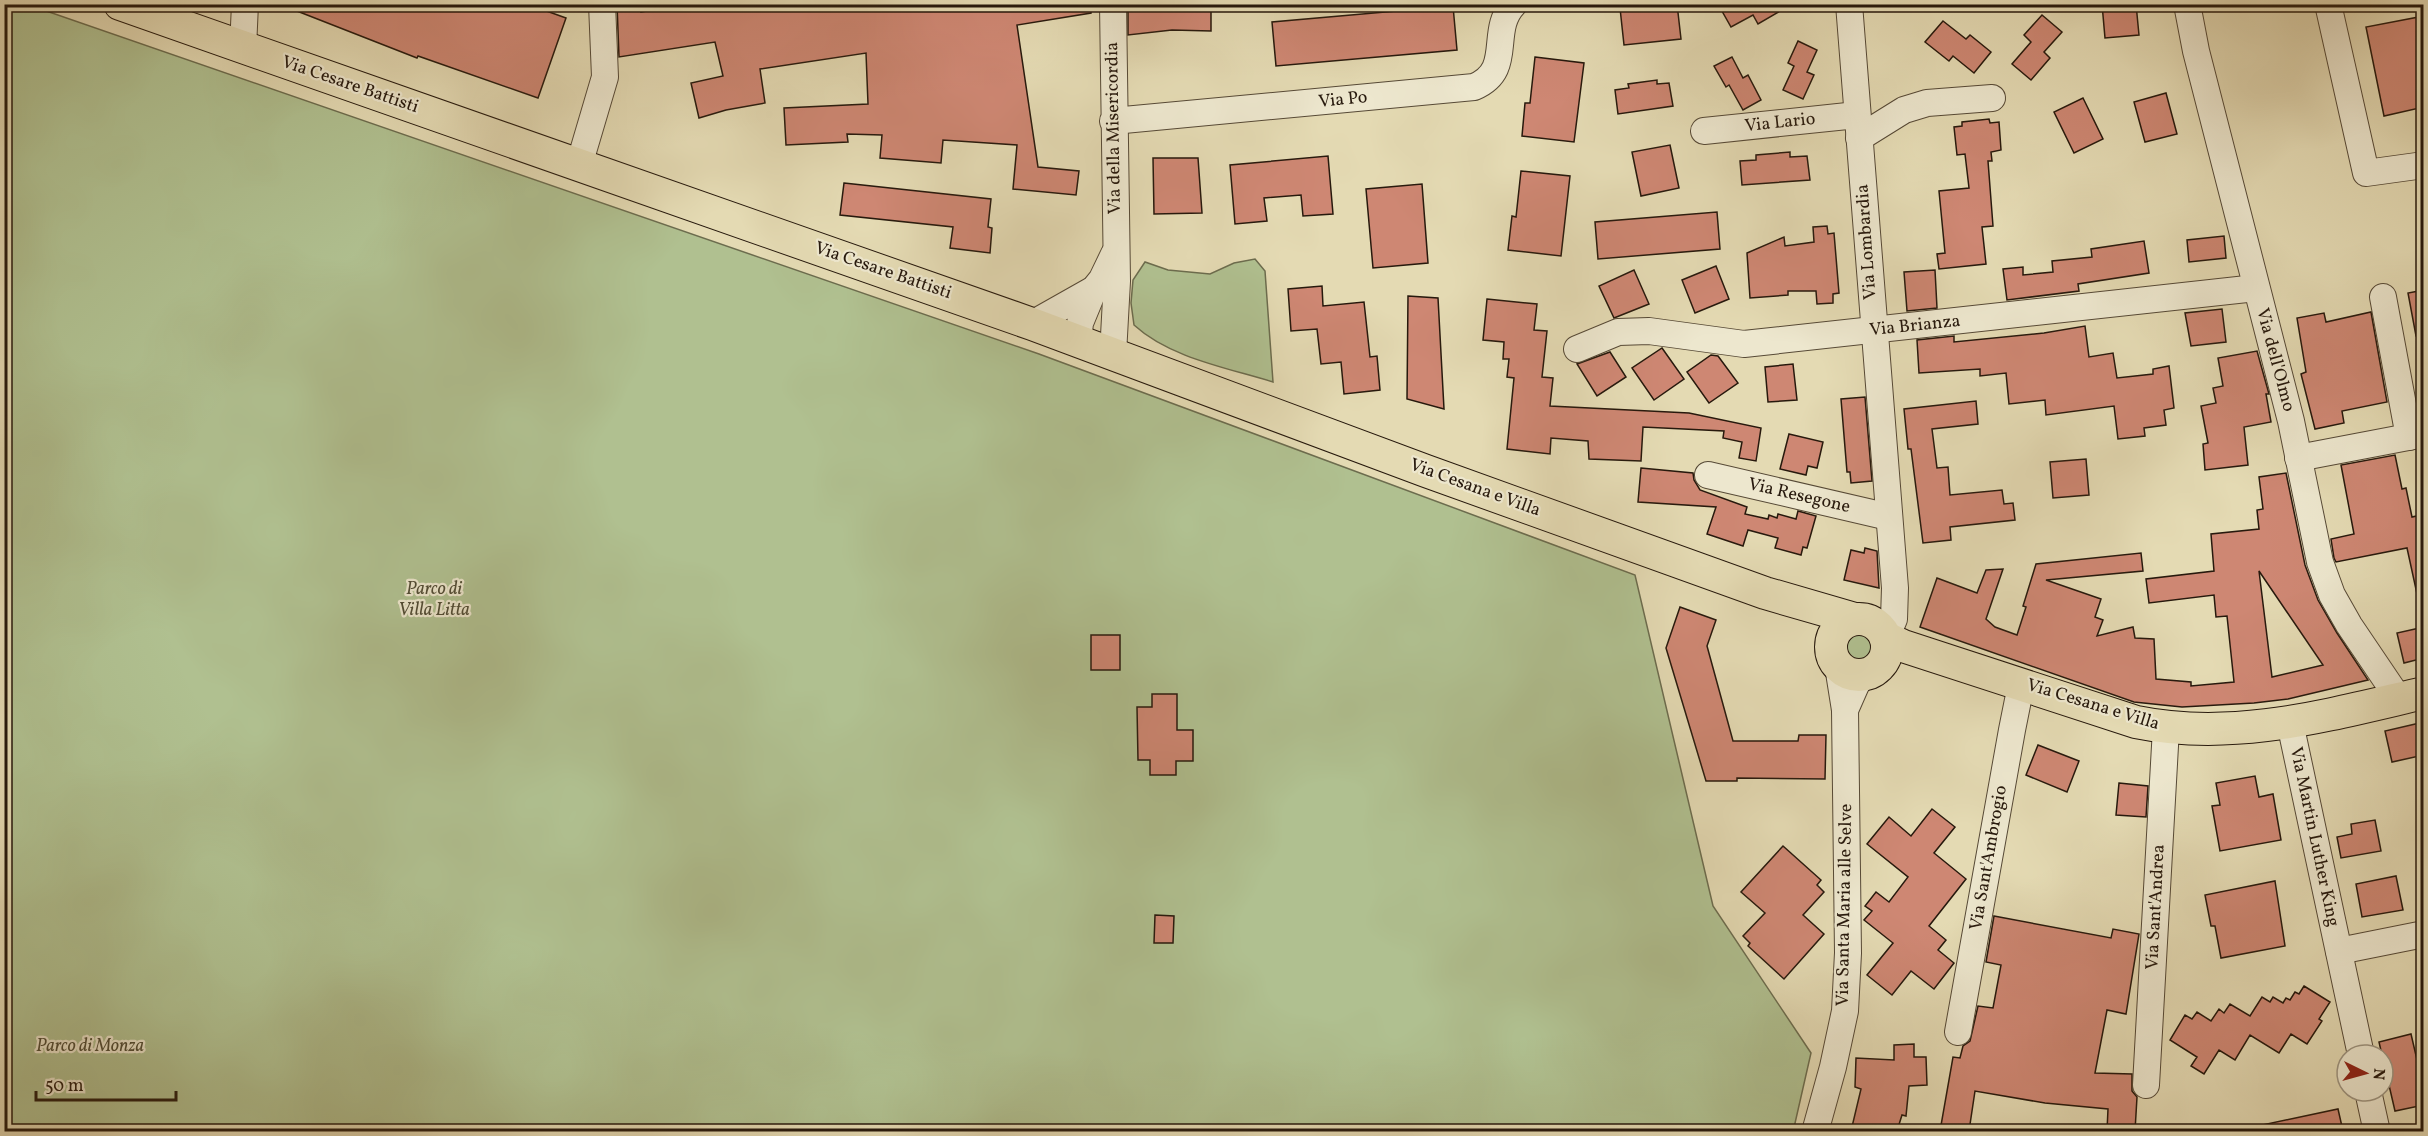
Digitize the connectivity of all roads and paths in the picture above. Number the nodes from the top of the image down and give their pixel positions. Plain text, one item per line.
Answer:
1 (120, 4) edge
2 (245, 4) edge
3 (602, 4) edge
4 (1113, 4) edge
5 (1514, 4) edge
6 (1848, 4) edge
7 (2187, 4) edge
8 (2328, 4) edge
9 (243, 48) junction
10 (1992, 98) dead end
11 (1113, 122) junction
12 (1858, 127) junction
13 (1704, 130) dead end
14 (579, 165) junction
15 (2424, 165) edge
16 (1115, 251) junction
17 (2256, 288) junction
18 (1094, 289) junction
19 (2383, 297) dead end
20 (1032, 324) junction
21 (1874, 331) junction
22 (1078, 341) junction
23 (1577, 349) dead end
24 (1113, 354) junction
25 (1186, 380) joint
26 (2416, 435) edge
27 (2298, 458) junction
28 (1708, 475) dead end
29 (1889, 517) junction
30 (1861, 647) junction
31 (2025, 685) junction
32 (2411, 696) edge
33 (2290, 723) junction
34 (2166, 728) junction
35 (2424, 934) edge
36 (2339, 951) junction
37 (1958, 1032) dead end
38 (2358, 1043) edge
39 (2146, 1085) dead end
40 (2371, 1103) edge
41 (1815, 1131) edge
42 (2377, 1131) edge

1 - 9 main road, Via Cesare Battisti
2 - 9 street
3 - 14 street
4 - 11 street, Via della Misericordia
5 - 11 street, Via Po
6 - 12 street, Via Lombardia
7 - 17 street, Via dell'Olmo
8 - 15 street
9 - 14 main road, Via Cesare Battisti
10 - 12 street
11 - 16 street, Via della Misericordia
12 - 13 street, Via Lario
12 - 21 street, Via Lombardia
14 - 20 main road, Via Cesare Battisti
16 - 18 street, Via della Misericordia
16 - 24 street, Via della Misericordia
17 - 21 street, Via Brianza
17 - 27 street, Via dell'Olmo
18 - 20 street, Via della Misericordia
18 - 22 street, Via della Misericordia
19 - 26 street
20 - 22 main road, Via Cesare Battisti
21 - 23 street, Via Brianza
21 - 29 street, Via Lombardia
22 - 24 main road, Via Cesare Battisti
24 - 25 main road, Via Cesare Battisti
25 - 30 main road, Via Cesana e Villa
26 - 27 street
27 - 32 street, Via dell'Olmo
28 - 29 street, Via Resegone
29 - 30 street, Via Lombardia
30 - 31 main road, Via Cesana e Villa
30 - 41 street, Via Santa Maria alle Selve
31 - 34 main road, Via Cesana e Villa
31 - 37 street, Via Sant'Ambrogio
32 - 33 main road, Via Cesana e Villa
33 - 34 main road, Via Cesana e Villa
33 - 36 street, Via Martin Luther King
34 - 39 street, Via Sant'Andrea
35 - 36 street
36 - 38 street, Via Martin Luther King
40 - 42 street

